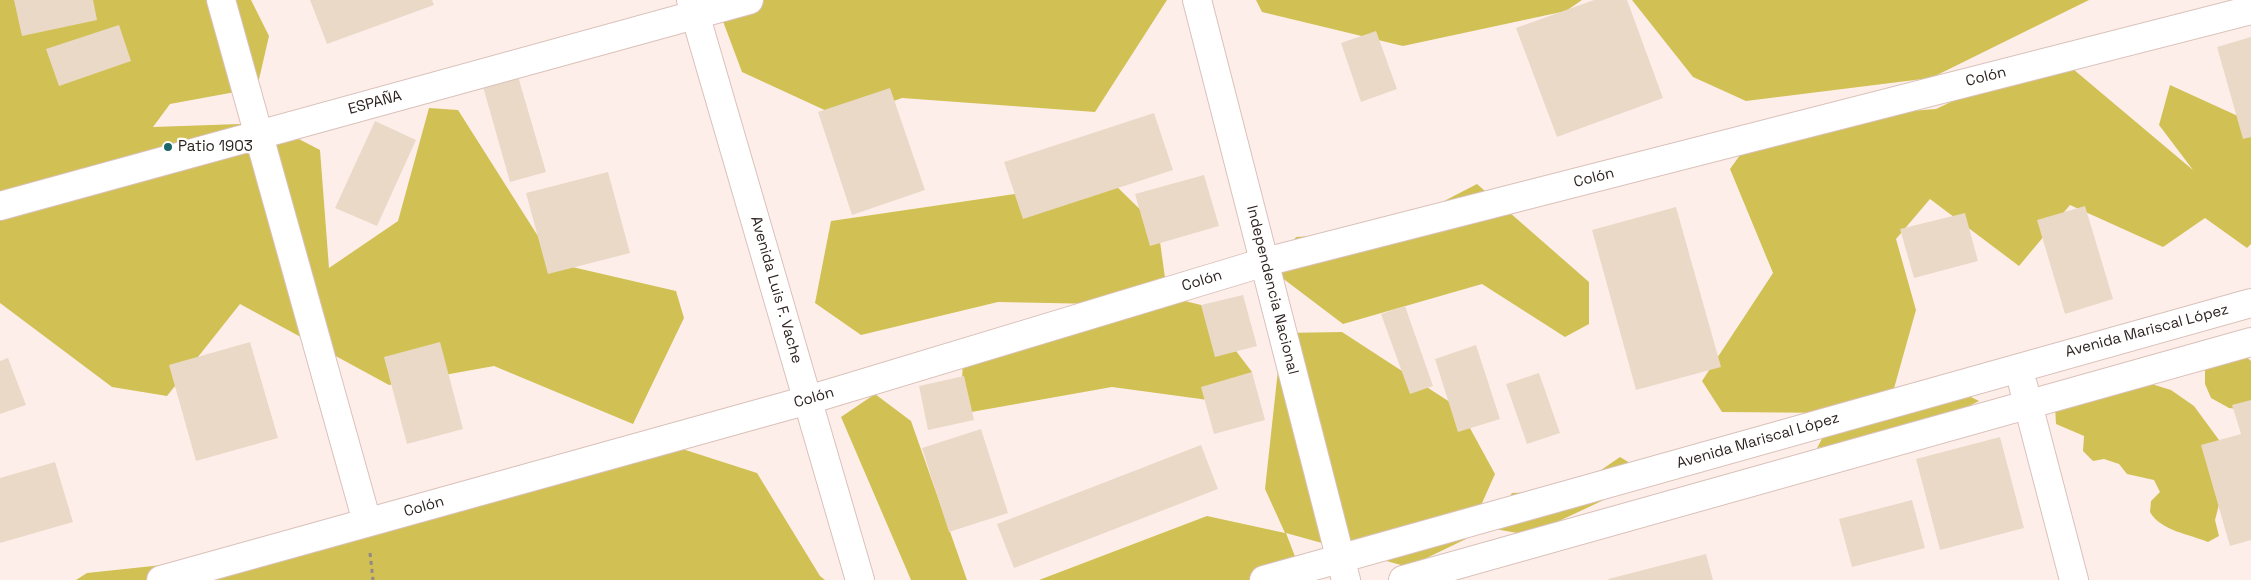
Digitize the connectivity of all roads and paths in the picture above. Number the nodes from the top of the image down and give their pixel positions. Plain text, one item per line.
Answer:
1 (221, 0) edge
2 (749, 0) edge
3 (1197, 0) edge
4 (693, 7) edge
5 (2251, 10) edge
6 (258, 135) junction
7 (0, 206) edge
8 (1265, 262) junction
9 (2251, 303) edge
10 (2251, 342) edge
11 (2018, 367) junction
12 (808, 400) junction
13 (2028, 403) junction
14 (367, 522) junction
15 (1343, 570) edge
16 (161, 580) edge
17 (860, 580) edge
18 (1264, 580) edge
19 (1403, 580) edge
20 (2074, 580) edge

1 - 6 street
2 - 4 street, ESPAÑA
3 - 8 street, Independencia Nacional
4 - 6 street, ESPAÑA
4 - 12 street, Avenida Luis F. Vache
5 - 8 street, Colón
6 - 7 street, ESPAÑA
6 - 14 street
8 - 12 street, Colón
8 - 15 street, Independencia Nacional
9 - 11 street, Avenida Mariscal López
10 - 13 street
11 - 13 street
11 - 15 street, Avenida Mariscal López
12 - 14 street, Colón
12 - 17 street, Avenida Luis F. Vache
13 - 19 street
13 - 20 street
14 - 16 street, Colón
15 - 18 street, Avenida Mariscal López

